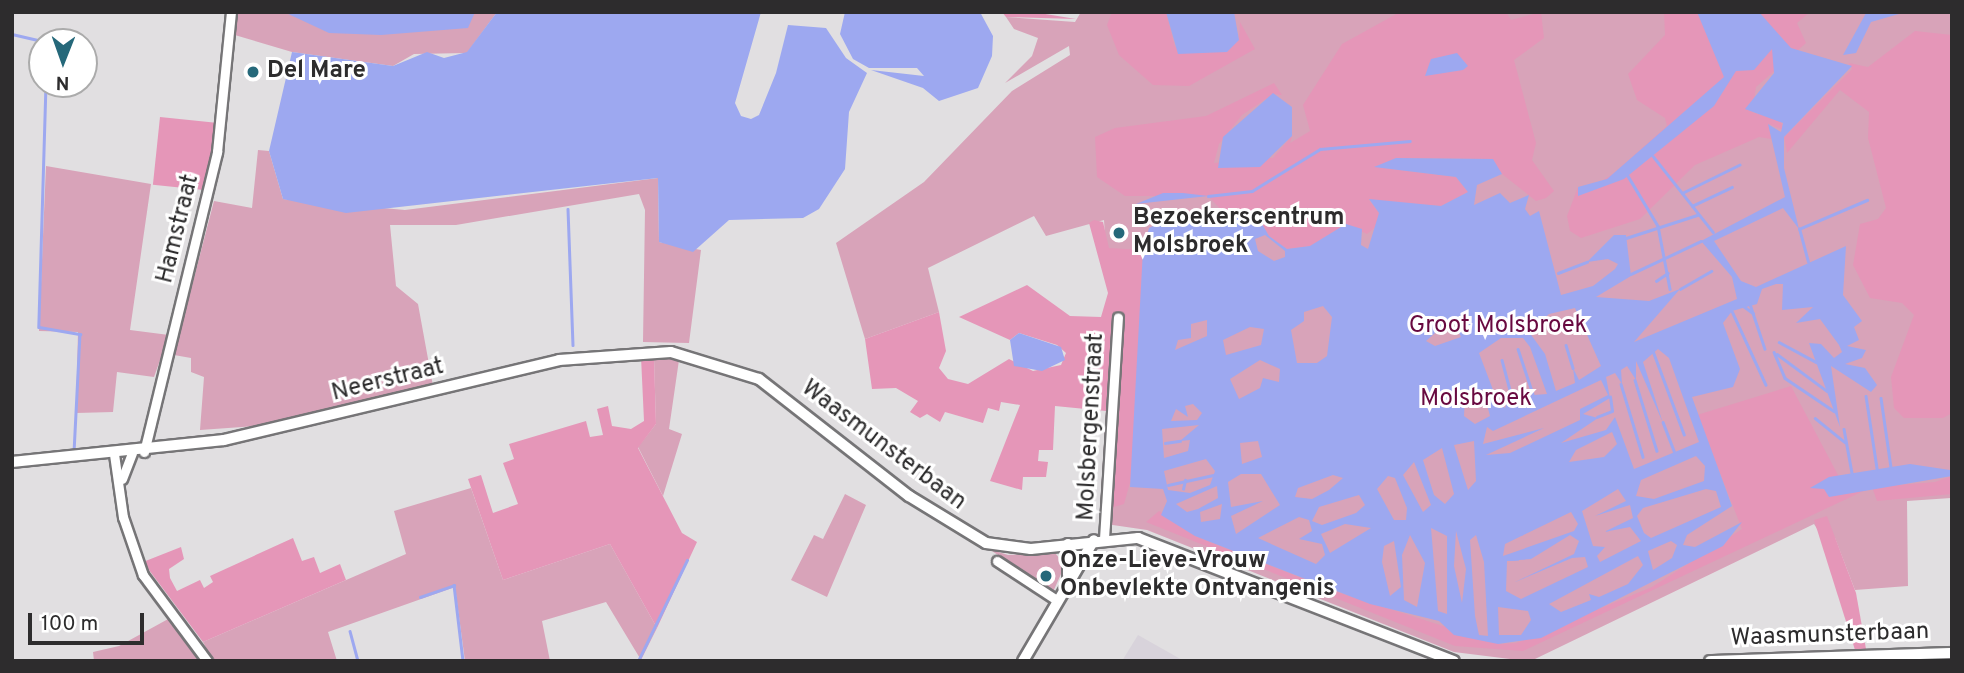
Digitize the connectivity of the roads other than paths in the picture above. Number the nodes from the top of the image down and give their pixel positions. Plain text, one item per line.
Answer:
1 (231, 12) edge
2 (1118, 317) dead end
3 (768, 385) joint
4 (138, 452) junction
5 (114, 454) junction
6 (12, 462) edge
7 (122, 479) junction
8 (1099, 540) junction
9 (1068, 544) junction
10 (997, 561) dead end
11 (1068, 575) junction
12 (1055, 600) junction
13 (1952, 653) edge
14 (1795, 659) edge
15 (207, 661) edge
16 (1023, 661) edge
17 (1454, 661) edge
18 (1710, 661) edge

1 - 4 street, Hamstraat
2 - 8 street, Molsbergenstraat
3 - 4 street, Neerstraat
3 - 9 street, Waasmunsterbaan
4 - 5 street, Neerstraat
4 - 7 street, Hamstraat
5 - 6 street, Neerstraat
5 - 7 street
7 - 15 street
8 - 9 street, Waasmunsterbaan
8 - 11 street
8 - 17 street, Waasmunsterbaan
9 - 11 street
10 - 12 street
11 - 12 street
12 - 16 street
13 - 14 street, Waasmunsterbaan
14 - 18 street, Waasmunsterbaan

